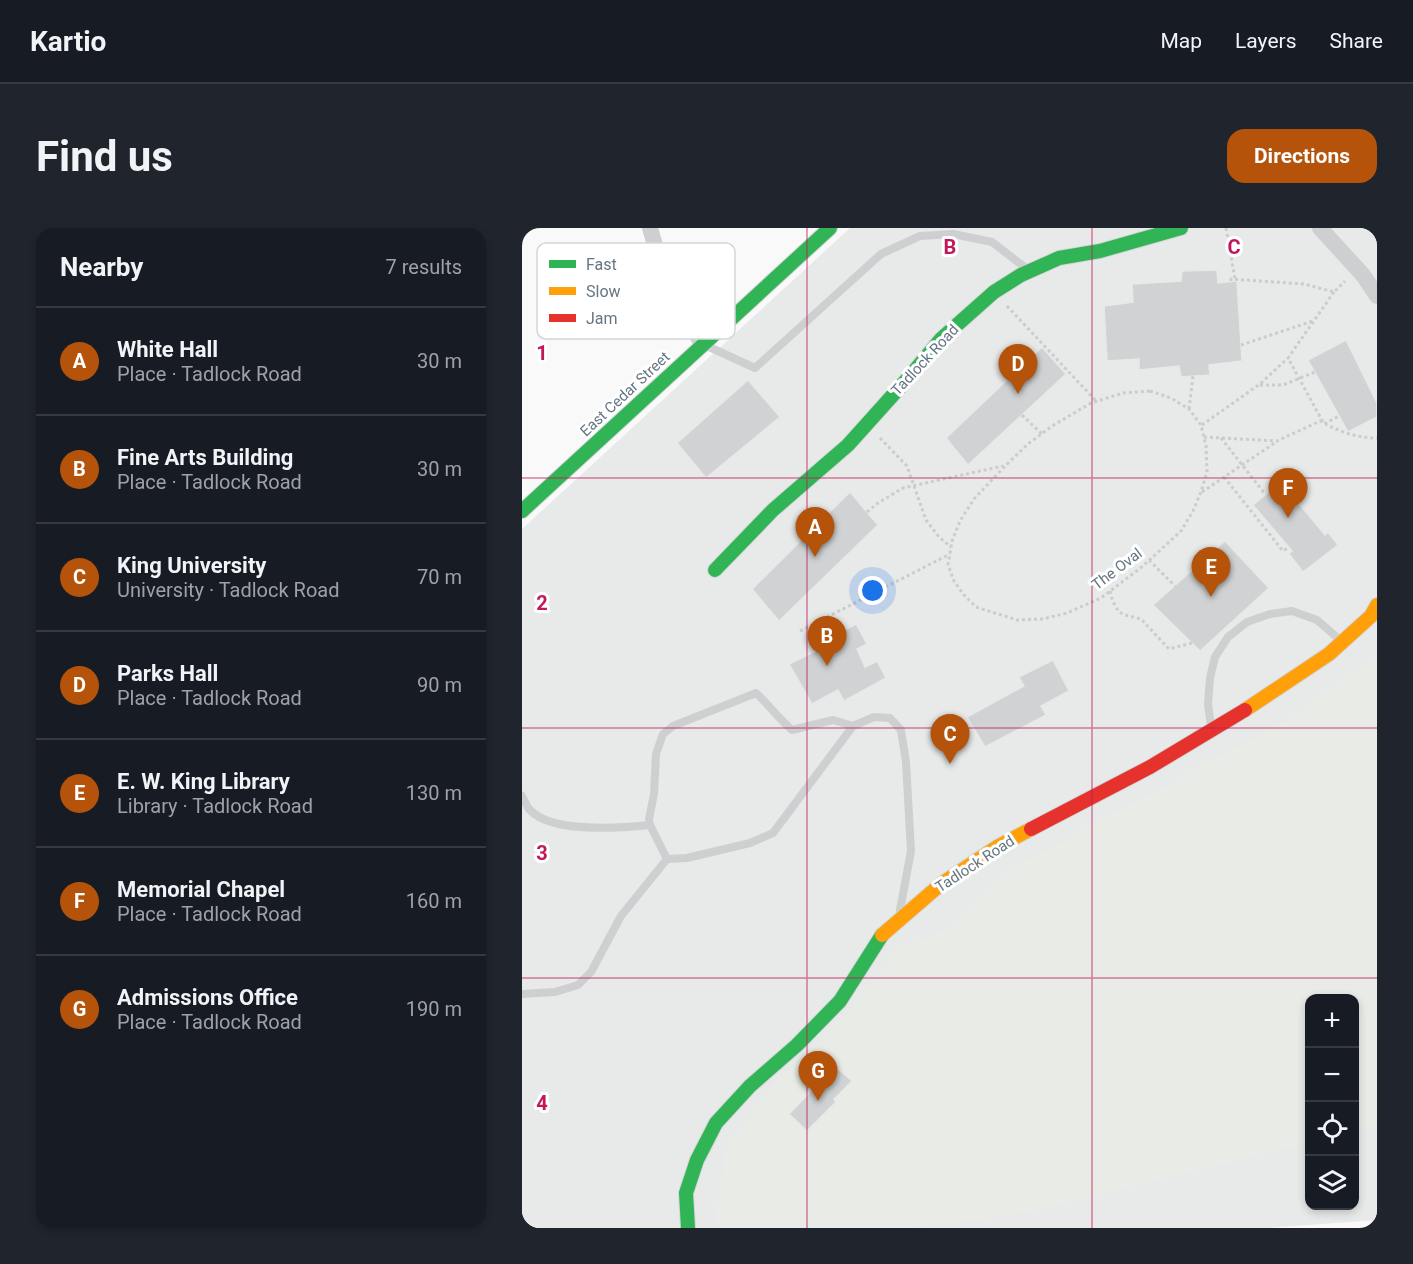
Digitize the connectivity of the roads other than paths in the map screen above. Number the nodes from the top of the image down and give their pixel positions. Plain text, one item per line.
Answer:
1 (650, 228) edge
2 (830, 228) edge
3 (1181, 228) edge
4 (1320, 228) edge
5 (947, 231) edge
6 (1154, 232) edge
7 (654, 243) edge
8 (1029, 271) junction
9 (1377, 296) edge
10 (735, 316) edge
11 (699, 339) edge
12 (710, 339) edge
13 (703, 345) junction
14 (522, 511) edge
15 (715, 570) dead end
16 (1377, 605) edge
17 (1342, 642) junction
18 (853, 726) junction
19 (1212, 729) junction
20 (522, 796) edge
21 (650, 825) junction
22 (667, 859) junction
23 (899, 920) junction
24 (522, 994) edge
25 (688, 1228) edge

1 - 7 street
2 - 10 street, East Cedar Street
3 - 6 street, Tadlock Road
4 - 9 street
5 - 8 lane
5 - 13 lane
6 - 8 street, Tadlock Road
8 - 15 street, Tadlock Road
11 - 13 street
12 - 13 street, East Cedar Street
13 - 14 street, East Cedar Street
16 - 17 street, Tadlock Road
17 - 19 street, Tadlock Road
17 - 19 lane
18 - 21 lane
18 - 22 lane
18 - 23 lane
19 - 23 street, Tadlock Road
20 - 21 lane
21 - 22 lane
22 - 24 lane
23 - 25 street, Tadlock Road

